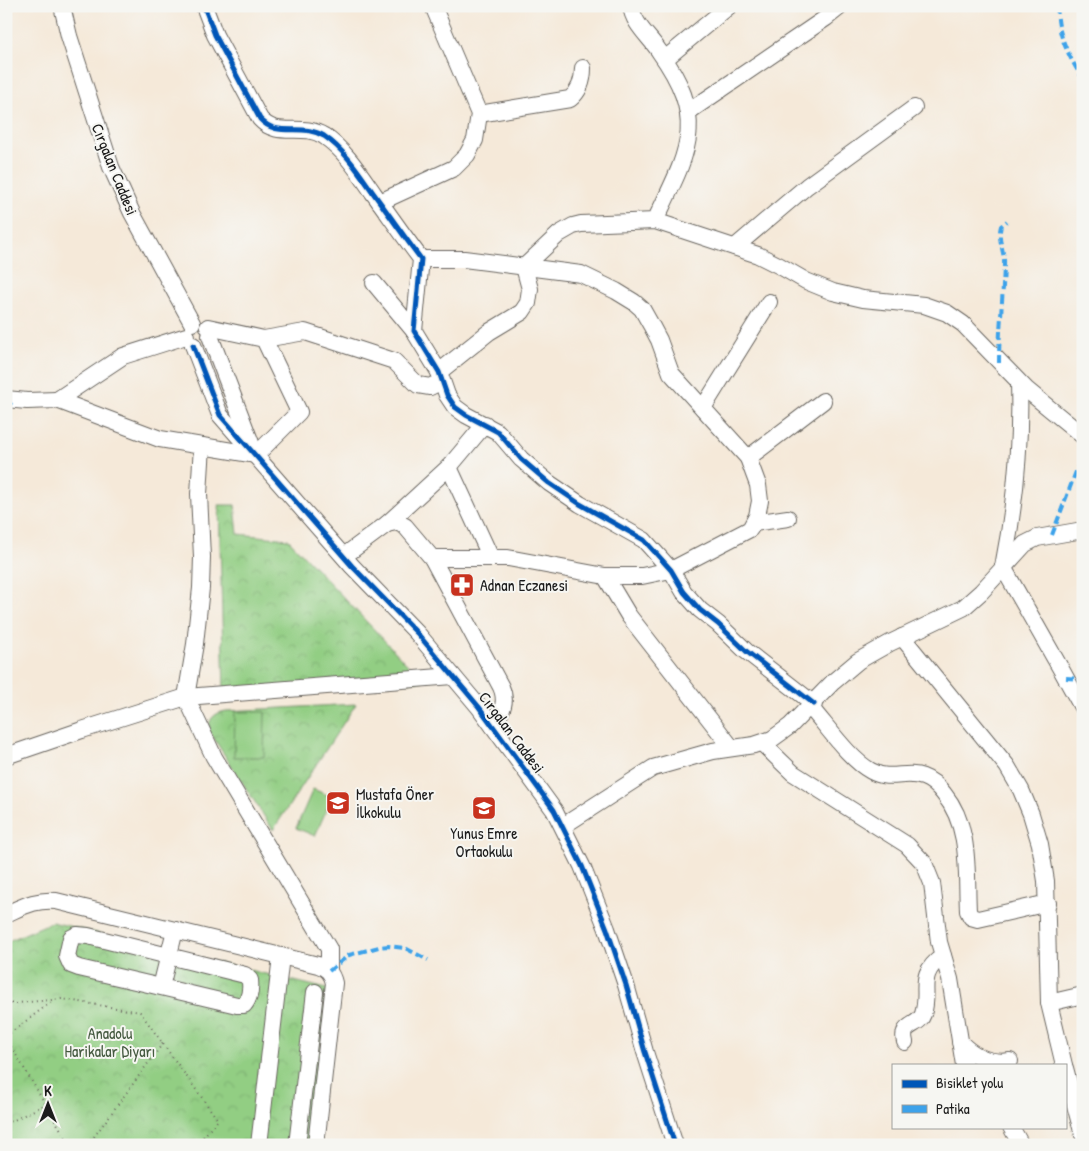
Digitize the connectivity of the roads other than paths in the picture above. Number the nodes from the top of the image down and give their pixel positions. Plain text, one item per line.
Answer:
1 (62, 6) edge
2 (204, 6) edge
3 (433, 6) edge
4 (631, 6) edge
5 (729, 6) edge
6 (841, 6) edge
7 (665, 60) junction
8 (583, 68) dead end
9 (914, 108) dead end
10 (688, 112) junction
11 (478, 114) junction
12 (380, 202) junction
13 (655, 221) junction
14 (735, 247) junction
15 (421, 260) junction
16 (524, 267) junction
17 (374, 283) dead end
18 (769, 302) dead end
19 (414, 331) junction
20 (209, 332) junction
21 (190, 335) junction
22 (264, 339) junction
23 (440, 376) junction
24 (1019, 383) junction
25 (6, 399) edge
26 (57, 400) junction
27 (823, 401) dead end
28 (703, 408) junction
29 (485, 424) junction
30 (1083, 436) edge
31 (202, 446) junction
32 (256, 455) junction
33 (748, 458) junction
34 (449, 467) junction
35 (788, 518) dead end
36 (754, 523) junction
37 (387, 524) junction
38 (1083, 530) edge
39 (344, 556) junction
40 (432, 558) junction
41 (491, 558) junction
42 (1003, 567) junction
43 (671, 570) junction
44 (605, 576) junction
45 (902, 637) junction
46 (453, 676) junction
47 (186, 697) junction
48 (812, 706) junction
49 (1083, 710) edge
50 (493, 726) junction
51 (762, 743) junction
52 (732, 748) junction
53 (6, 756) edge
54 (563, 826) junction
55 (1048, 903) junction
56 (6, 914) edge
57 (175, 930) junction
58 (169, 956) junction
59 (281, 956) junction
60 (943, 956) junction
61 (329, 971) junction
62 (161, 987) junction
63 (315, 992) dead end
64 (1083, 995) edge
65 (1049, 1004) junction
66 (905, 1042) dead end
67 (960, 1042) junction
68 (1010, 1061) dead end
69 (964, 1064) edge
70 (1064, 1064) edge
71 (1066, 1070) edge
72 (304, 1093) junction
73 (322, 1096) junction
74 (1012, 1128) edge
75 (1083, 1135) edge
76 (259, 1145) edge
77 (297, 1145) edge
78 (316, 1145) edge
79 (675, 1145) edge
80 (1021, 1145) edge

1 - 21 street, Cırgalan Caddesi
2 - 12 street
3 - 11 street
4 - 7 street
5 - 7 street
6 - 10 street
7 - 10 street
8 - 11 street
9 - 14 street
10 - 13 street
11 - 12 street
12 - 15 street
13 - 14 street
13 - 16 street
14 - 24 street
15 - 16 street
15 - 19 street
16 - 23 street
16 - 28 street
17 - 19 street
18 - 28 street
19 - 23 street
20 - 21 street
20 - 21 street
20 - 22 street
20 - 32 street, Cırgalan Caddesi
21 - 26 street
21 - 32 street, Cırgalan Caddesi
22 - 23 street
22 - 32 street
23 - 29 street
24 - 30 street
24 - 42 street
25 - 26 street
26 - 31 street
27 - 33 street
28 - 33 street
29 - 34 street
29 - 43 street
31 - 32 street
31 - 47 street
32 - 39 street, Cırgalan Caddesi
33 - 36 street
34 - 37 street
34 - 41 street
35 - 36 street
36 - 43 street
37 - 39 street
37 - 40 street
38 - 42 street
39 - 46 street, Cırgalan Caddesi
40 - 41 street
40 - 50 street
41 - 44 street
42 - 45 street
42 - 49 street
43 - 44 street
43 - 48 street
44 - 52 street
45 - 48 street
45 - 55 street
46 - 47 street
46 - 50 street, Cırgalan Caddesi
47 - 53 street
47 - 61 street
48 - 51 street
48 - 55 street
50 - 54 street, Cırgalan Caddesi
51 - 52 street
51 - 60 street
52 - 54 street
54 - 79 street, Cırgalan Caddesi
55 - 65 street
56 - 57 street
57 - 58 street
57 - 59 street
58 - 62 street
58 - 62 street
58 - 62 street
59 - 61 street
59 - 76 street
60 - 66 street
60 - 67 street
61 - 73 street
63 - 72 street
64 - 65 street
65 - 70 street
67 - 68 street
67 - 69 street
71 - 75 street
72 - 73 street
72 - 77 street
73 - 78 street
74 - 80 street

